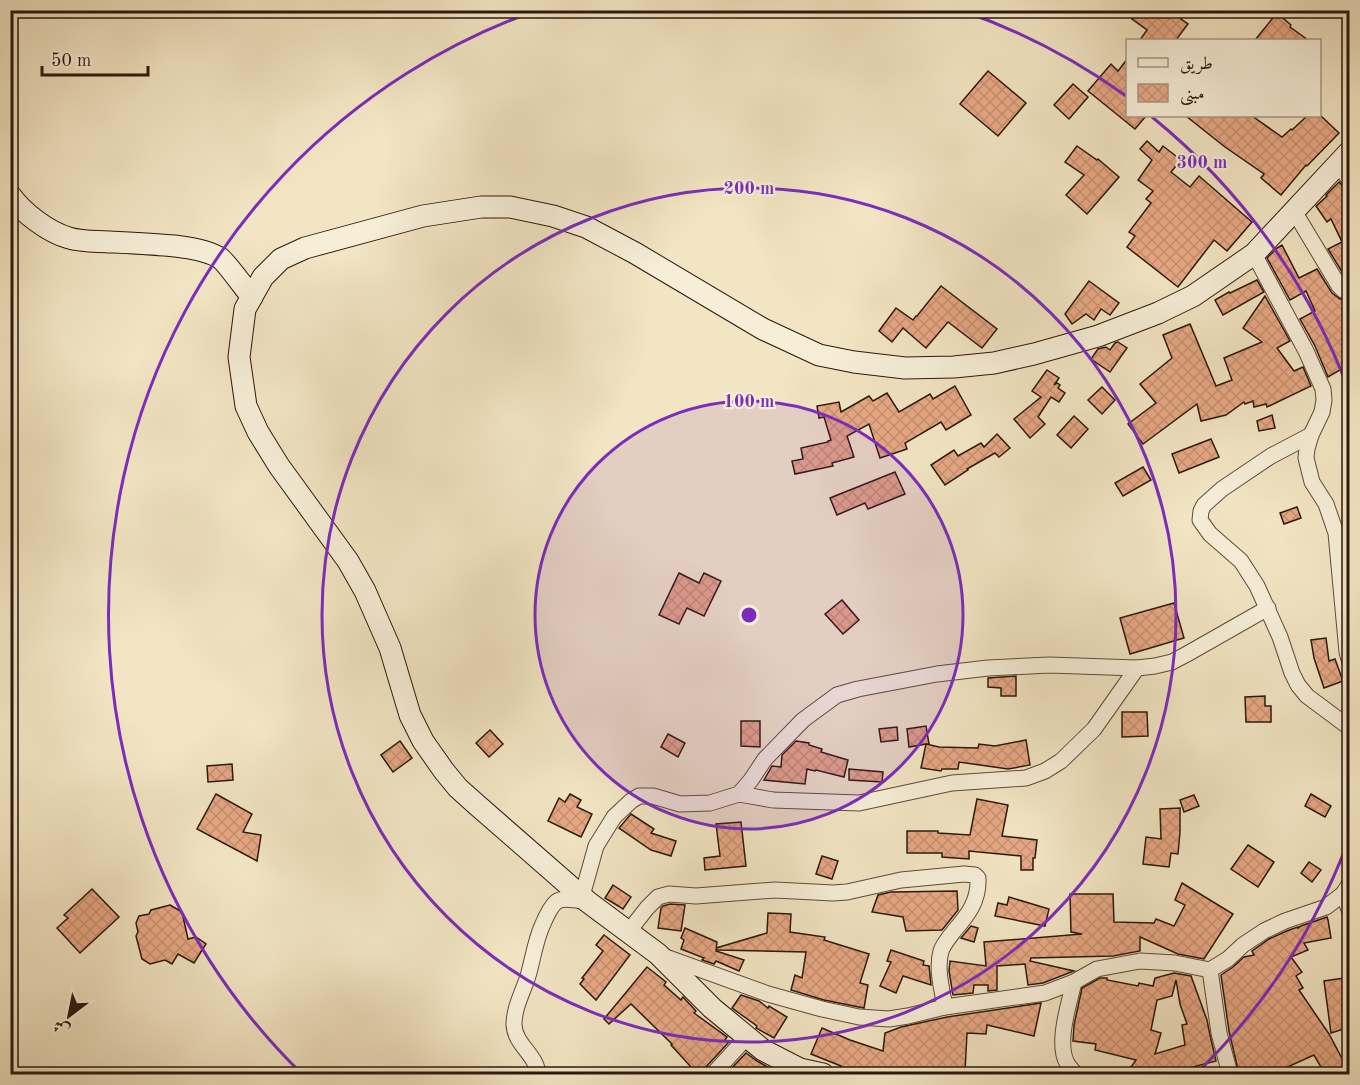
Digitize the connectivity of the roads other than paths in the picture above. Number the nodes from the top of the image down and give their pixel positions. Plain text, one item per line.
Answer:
1 (1347, 171) edge
2 (10, 195) edge
3 (1294, 211) junction
4 (1254, 254) junction
5 (1350, 292) edge
6 (252, 297) junction
7 (1311, 435) junction
8 (1268, 608) junction
9 (1350, 663) edge
10 (1137, 668) junction
11 (1350, 728) edge
12 (740, 794) junction
13 (1346, 888) edge
14 (585, 899) junction
15 (1350, 912) edge
16 (629, 931) junction
17 (658, 954) junction
18 (1209, 970) junction
19 (1074, 982) junction
20 (945, 1006) junction
21 (747, 1037) junction
22 (538, 1074) edge
23 (713, 1074) edge
24 (823, 1074) edge
25 (1076, 1074) edge
26 (1230, 1074) edge

1 - 3 street
2 - 6 street
3 - 4 street
3 - 5 street
4 - 6 street
4 - 7 street
6 - 14 street
7 - 8 street
7 - 9 street
8 - 10 street
8 - 11 street
10 - 12 street
10 - 12 street
12 - 14 street
13 - 15 street
13 - 18 street
14 - 16 street
14 - 22 street
16 - 17 street
16 - 20 street
17 - 20 street
17 - 21 street
18 - 19 street
18 - 26 street
19 - 20 street
19 - 25 street
21 - 23 street
21 - 24 street

